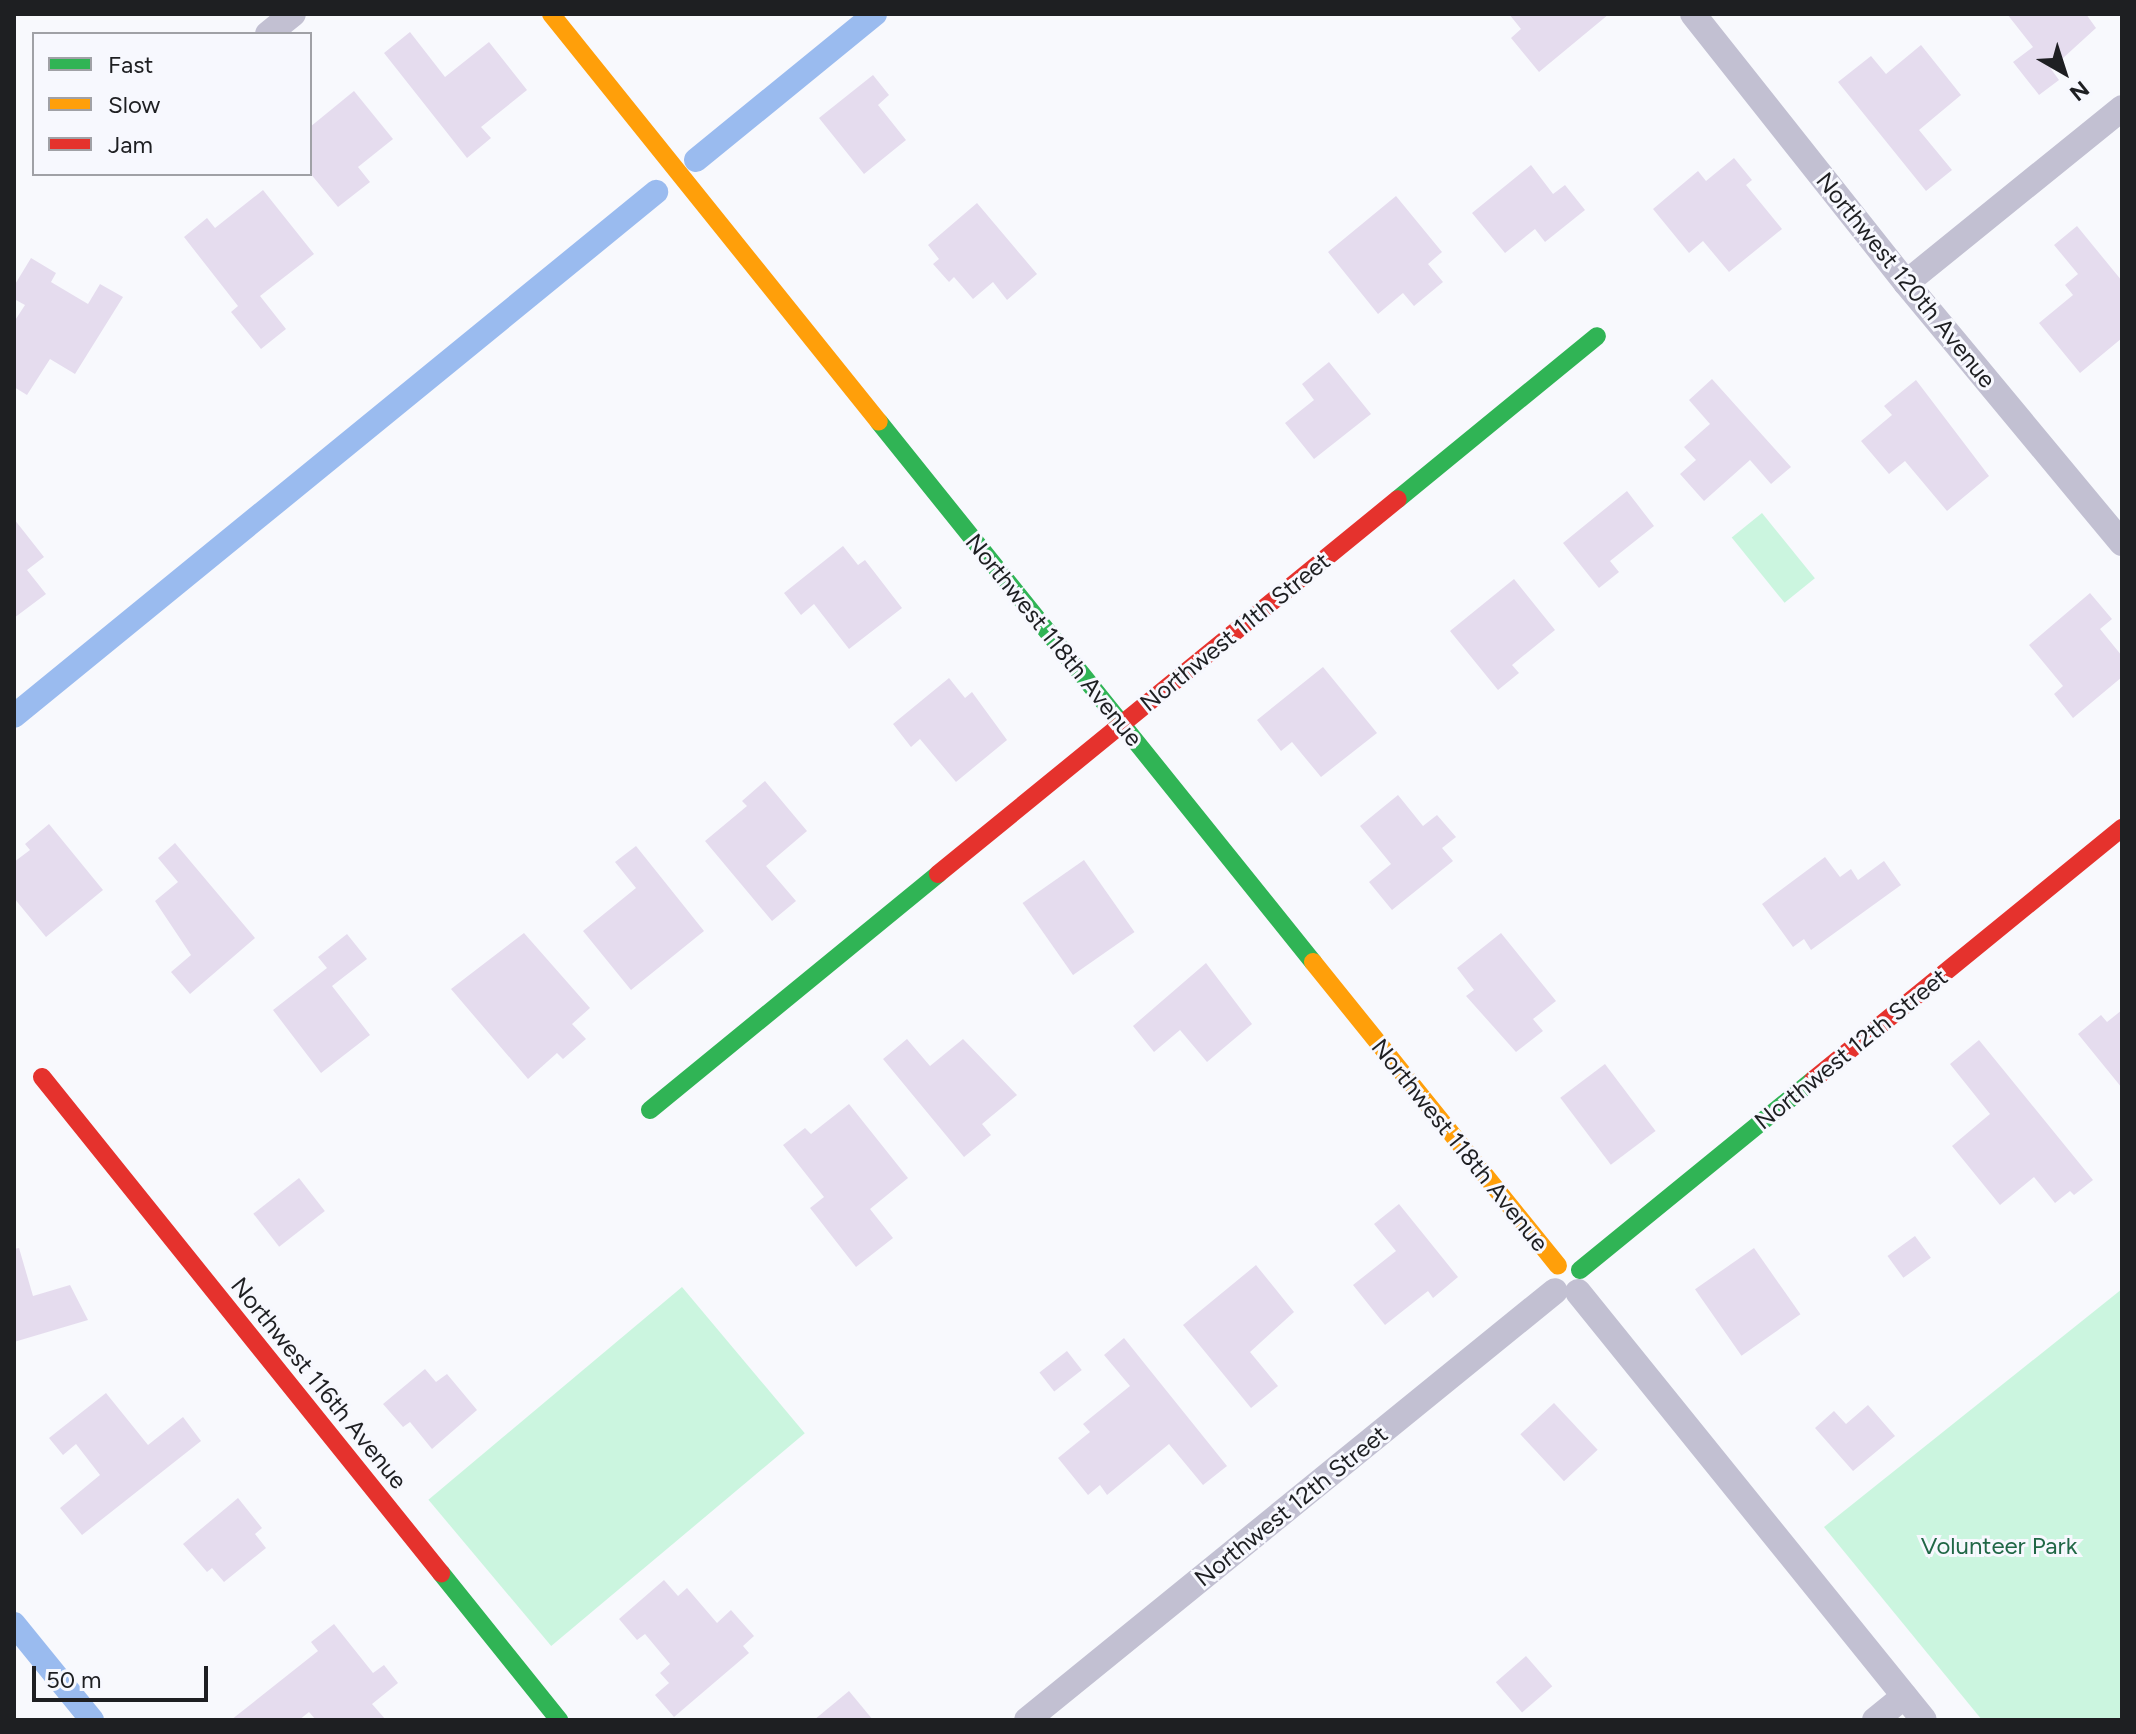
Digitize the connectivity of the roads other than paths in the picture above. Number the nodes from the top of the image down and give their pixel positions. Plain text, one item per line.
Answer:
1 (293, 14) edge
2 (551, 14) edge
3 (1693, 14) edge
4 (270, 32) edge
5 (2122, 108) edge
6 (1906, 283) junction
7 (1597, 336) dead end
8 (2122, 543) edge
9 (1122, 724) junction
10 (2122, 828) edge
11 (42, 1077) dead end
12 (650, 1110) dead end
13 (1568, 1280) junction
14 (1905, 1696) junction
15 (559, 1720) edge
16 (1027, 1720) edge
17 (1875, 1720) edge
18 (1924, 1720) edge

1 - 4 street
2 - 9 street, Northwest 118th Avenue
3 - 6 street, Northwest 120th Avenue
5 - 6 street
6 - 8 street, Northwest 120th Avenue
7 - 9 street, Northwest 11th Street
9 - 12 street, Northwest 11th Street
9 - 13 street, Northwest 118th Avenue
10 - 13 street, Northwest 12th Street
11 - 15 street, Northwest 116th Avenue
13 - 14 street, Northwest 118th Avenue
13 - 16 street, Northwest 12th Street
14 - 17 street
14 - 18 street, Northwest 118th Avenue

